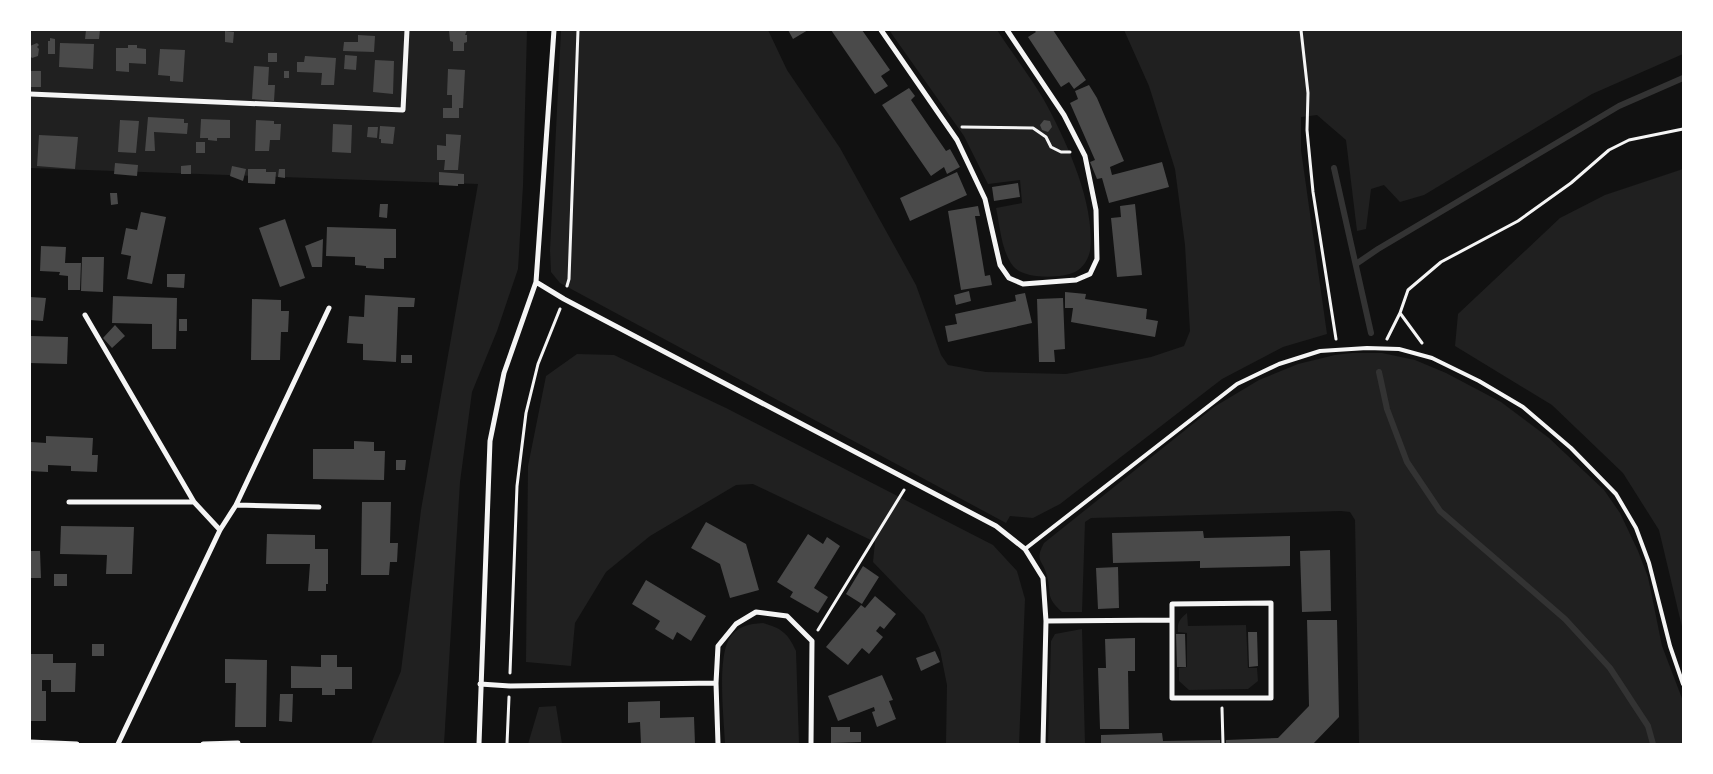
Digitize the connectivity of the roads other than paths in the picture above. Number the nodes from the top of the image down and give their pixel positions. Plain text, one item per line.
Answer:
1 (407, 30) edge
2 (554, 30) edge
3 (881, 30) edge
4 (1007, 30) edge
5 (30, 94) edge
6 (536, 282) junction
7 (329, 308) dead end
8 (85, 315) dead end
9 (69, 502) dead end
10 (194, 502) junction
11 (236, 505) junction
12 (319, 507) dead end
13 (220, 530) junction
14 (1025, 549) junction
15 (1172, 620) junction
16 (1046, 621) junction
17 (716, 682) junction
18 (480, 684) junction
19 (1683, 684) edge
20 (30, 742) edge
21 (238, 743) edge
22 (76, 744) edge
23 (118, 744) edge
24 (203, 744) edge
25 (479, 744) edge
26 (718, 744) edge
27 (811, 744) edge
28 (1043, 744) edge

1 - 5 street
2 - 6 street
3 - 4 street
6 - 14 street
6 - 18 street
7 - 11 street
8 - 10 street
9 - 10 street
10 - 13 street
11 - 12 street
11 - 13 street
13 - 23 street
14 - 16 street
14 - 19 lane
15 - 15 street
15 - 16 street
16 - 28 street
17 - 18 street
17 - 26 street
17 - 27 street
18 - 25 street
20 - 22 street
21 - 24 street

